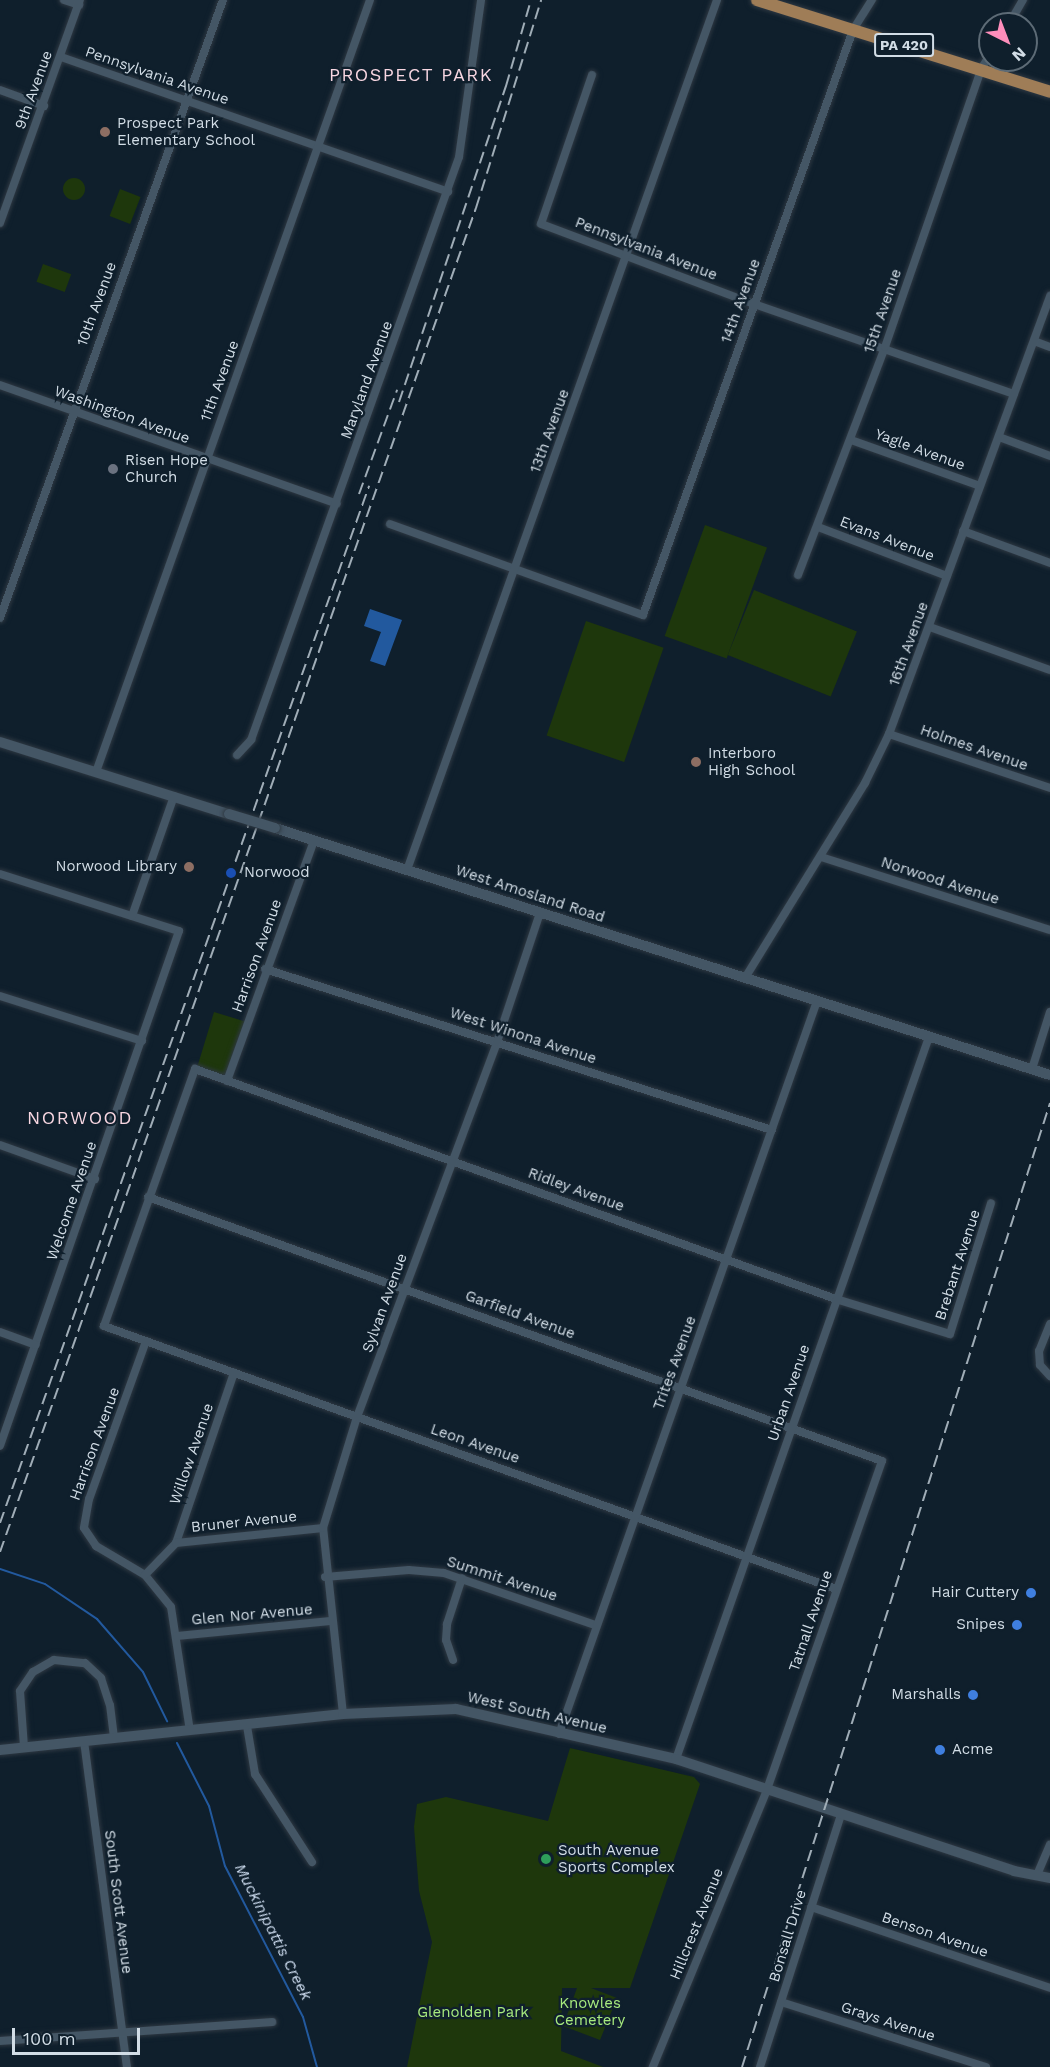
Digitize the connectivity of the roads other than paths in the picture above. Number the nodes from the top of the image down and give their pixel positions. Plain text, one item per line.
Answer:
1 (64, 0) edge
2 (223, 0) edge
3 (370, 0) edge
4 (482, 0) edge
5 (717, 0) edge
6 (757, 0) edge
7 (872, 0) edge
8 (80, 3) edge
9 (853, 30) junction
10 (61, 57) junction
11 (978, 68) edge
12 (980, 72) edge
13 (990, 72) edge
14 (592, 75) dead end
15 (0, 90) edge
16 (1050, 92) edge
17 (187, 102) junction
18 (44, 106) junction
19 (319, 145) junction
20 (448, 192) junction
21 (0, 223) edge
22 (626, 257) junction
23 (1050, 296) edge
24 (754, 304) junction
25 (1034, 341) junction
26 (885, 347) junction
27 (1050, 347) edge
28 (0, 385) edge
29 (1014, 394) junction
30 (72, 411) junction
31 (999, 437) junction
32 (851, 440) junction
33 (1050, 456) edge
34 (206, 459) junction
35 (980, 486) junction
36 (337, 504) junction
37 (390, 524) dead end
38 (818, 527) junction
39 (963, 531) junction
40 (1050, 563) edge
41 (515, 569) junction
42 (798, 575) dead end
43 (947, 576) junction
44 (0, 618) edge
45 (930, 627) junction
46 (1050, 670) edge
47 (889, 734) junction
48 (0, 742) edge
49 (237, 755) dead end
50 (96, 772) junction
51 (1050, 788) edge
52 (174, 796) junction
53 (314, 840) junction
54 (821, 857) junction
55 (407, 870) junction
56 (0, 874) edge
57 (540, 913) junction
58 (132, 916) junction
59 (1050, 930) edge
60 (265, 969) junction
61 (745, 978) junction
62 (0, 996) edge
63 (818, 1001) junction
64 (1050, 1012) edge
65 (929, 1037) junction
66 (142, 1041) junction
67 (497, 1042) junction
68 (1032, 1069) junction
69 (1050, 1075) edge
70 (227, 1081) junction
71 (772, 1130) junction
72 (0, 1145) edge
73 (451, 1160) junction
74 (95, 1179) junction
75 (148, 1197) junction
76 (991, 1203) dead end
77 (727, 1258) junction
78 (405, 1289) junction
79 (836, 1299) junction
80 (1050, 1324) edge
81 (0, 1332) edge
82 (950, 1334) joint
83 (146, 1341) junction
84 (36, 1345) junction
85 (234, 1373) junction
86 (1049, 1375) edge
87 (681, 1387) junction
88 (357, 1417) junction
89 (791, 1431) junction
90 (0, 1446) edge
91 (882, 1461) joint
92 (635, 1515) junction
93 (323, 1528) junction
94 (176, 1543) junction
95 (746, 1556) junction
96 (145, 1575) junction
97 (325, 1577) junction
98 (462, 1578) junction
99 (836, 1589) junction
100 (330, 1621) junction
101 (595, 1626) junction
102 (177, 1636) junction
103 (453, 1660) dead end
104 (343, 1714) junction
105 (248, 1726) junction
106 (190, 1731) junction
107 (559, 1734) junction
108 (114, 1738) junction
109 (84, 1741) junction
110 (24, 1747) junction
111 (0, 1750) edge
112 (676, 1759) junction
113 (767, 1790) junction
114 (841, 1814) junction
115 (1050, 1845) edge
116 (312, 1862) dead end
117 (1037, 1875) junction
118 (1050, 1878) edge
119 (811, 1907) junction
120 (1050, 1988) edge
121 (781, 2002) junction
122 (272, 2022) dead end
123 (121, 2033) junction
124 (0, 2042) edge
125 (127, 2067) edge
126 (653, 2067) edge
127 (760, 2067) edge
128 (986, 2067) edge

1 - 8 street
2 - 17 street, 10th Avenue
3 - 19 street, 11th Avenue
4 - 20 street, Maryland Avenue
5 - 22 street, 13th Avenue
6 - 9 main road, PA 420
7 - 9 street, 14th Avenue
8 - 10 street, 9th Avenue
9 - 11 main road, PA 420
9 - 24 street, 14th Avenue
10 - 17 street, Pennsylvania Avenue
10 - 18 street, 9th Avenue
12 - 26 street, 15th Avenue
13 - 16 main road, PA 420
14 - 22 street, Pennsylvania Avenue
15 - 18 street
17 - 19 street, Pennsylvania Avenue
17 - 30 street, 10th Avenue
18 - 21 street, 9th Avenue
19 - 20 street, Pennsylvania Avenue
19 - 34 street, 11th Avenue
20 - 36 street, Maryland Avenue
22 - 24 street, Pennsylvania Avenue
22 - 41 street, 13th Avenue
23 - 25 street, 16th Avenue
24 - 26 street, Pennsylvania Avenue
24 - 41 street, 14th Avenue
25 - 27 street
25 - 29 street, 16th Avenue
26 - 29 street, Pennsylvania Avenue
26 - 32 street, 15th Avenue
28 - 30 street, Washington Avenue
29 - 31 street, 16th Avenue
30 - 34 street, Washington Avenue
30 - 44 street, 10th Avenue
31 - 33 street
31 - 35 street, 16th Avenue
32 - 35 street, Yagle Avenue
32 - 38 street, 15th Avenue
34 - 36 street, Washington Avenue
34 - 50 street, 11th Avenue
35 - 39 street, 16th Avenue
36 - 49 street, Maryland Avenue
37 - 41 street
38 - 42 street, 15th Avenue
38 - 43 street, Evans Avenue
39 - 40 street
39 - 43 street, 16th Avenue
41 - 55 street, 13th Avenue
43 - 45 street, 16th Avenue
45 - 46 street
45 - 47 street, 16th Avenue
47 - 51 street, Holmes Avenue
47 - 54 street, 16th Avenue
48 - 50 street, West Amosland Road
50 - 52 street, West Amosland Road
52 - 53 street, West Amosland Road, bridge
52 - 58 street
53 - 55 street, West Amosland Road
53 - 60 street, Harrison Avenue
54 - 59 street, Norwood Avenue
54 - 61 street, 16th Avenue
55 - 57 street, West Amosland Road
56 - 58 street
57 - 61 street, West Amosland Road
57 - 67 street, Sylvan Avenue
58 - 66 street, Welcome Avenue
60 - 67 street, West Winona Avenue
60 - 70 street, Harrison Avenue
61 - 63 street, West Amosland Road
62 - 66 street
63 - 65 street, West Amosland Road
63 - 71 street, Trites Avenue
64 - 68 street
65 - 68 street, West Amosland Road
65 - 79 street, Urban Avenue
66 - 74 street, Welcome Avenue
67 - 71 street, West Winona Avenue
67 - 73 street, Sylvan Avenue
68 - 69 street, West Amosland Road
70 - 73 street, Ridley Avenue
70 - 75 street, Ridley Avenue
71 - 77 street, Trites Avenue
72 - 74 street
73 - 77 street, Ridley Avenue
73 - 78 street, Sylvan Avenue
74 - 84 street, Welcome Avenue
75 - 78 street, Garfield Avenue
75 - 83 street, Leon Avenue
76 - 82 street, Brebant Avenue
77 - 79 street, Ridley Avenue
77 - 87 street, Trites Avenue
78 - 87 street, Garfield Avenue
78 - 88 street, Sylvan Avenue
79 - 82 street, Ridley Avenue
79 - 89 street, Urban Avenue
80 - 86 street
81 - 84 street
83 - 85 street, Leon Avenue
83 - 96 street, Harrison Avenue
84 - 90 street, Welcome Avenue
85 - 88 street, Leon Avenue
85 - 94 street, Willow Avenue
87 - 89 street, Garfield Avenue
87 - 92 street, Trites Avenue
88 - 92 street, Leon Avenue
88 - 93 street, Sylvan Avenue
89 - 91 street, Garfield Avenue
89 - 95 street, Urban Avenue
91 - 99 street, Tatnall Avenue
92 - 95 street, Leon Avenue
92 - 101 street, Trites Avenue
93 - 94 street, Bruner Avenue
93 - 97 street, Sylvan Avenue
94 - 96 street, Bruner Avenue
95 - 99 street, Leon Avenue
95 - 112 street, Urban Avenue
96 - 102 street, Harrison Avenue
97 - 98 street, Summit Avenue
97 - 100 street, Sylvan Avenue
98 - 101 street, Summit Avenue
98 - 103 street
99 - 113 street, Tatnall Avenue
100 - 102 street, Glen Nor Avenue
100 - 104 street, Sylvan Avenue
101 - 107 street, Trites Avenue
102 - 106 street, Harrison Avenue
104 - 105 street, West South Avenue
104 - 107 street, West South Avenue
105 - 106 street, West South Avenue
105 - 116 street
106 - 108 street, West South Avenue
107 - 112 street, West South Avenue
108 - 109 street, West South Avenue
108 - 110 street
109 - 110 street, West South Avenue
109 - 123 street, South Scott Avenue
110 - 111 street, West South Avenue
112 - 113 street, West South Avenue
113 - 114 street, West South Avenue
113 - 126 street, Hillcrest Avenue
114 - 117 street, West South Avenue
114 - 119 street, Bonsall Drive
115 - 117 street
117 - 118 street, West South Avenue
119 - 120 street, Benson Avenue
119 - 121 street, Bonsall Drive
121 - 127 street, Bonsall Drive
121 - 128 street, Grays Avenue
122 - 123 street
123 - 124 street
123 - 125 street, South Scott Avenue

